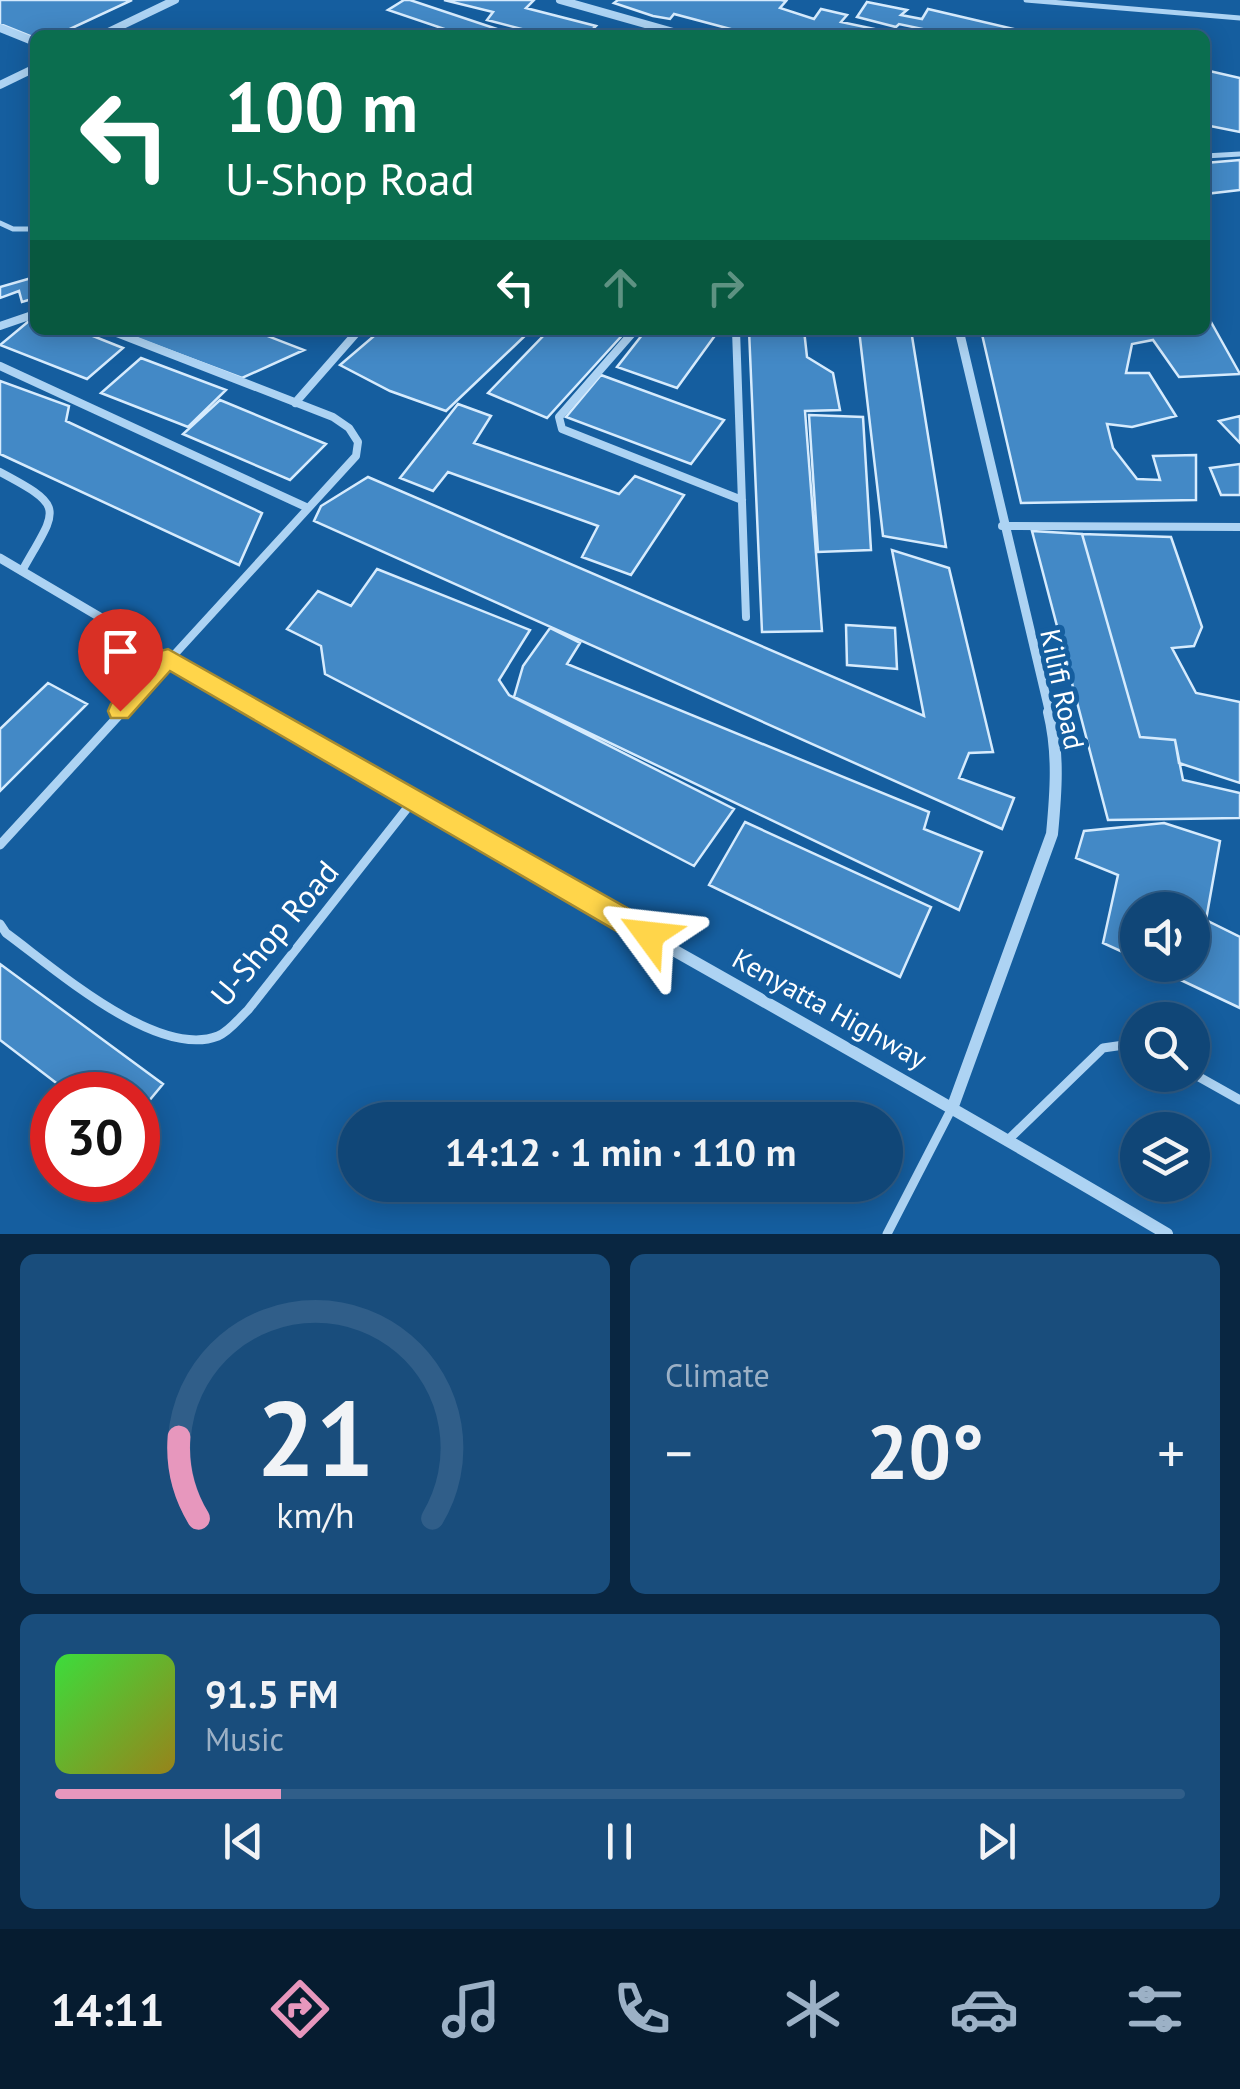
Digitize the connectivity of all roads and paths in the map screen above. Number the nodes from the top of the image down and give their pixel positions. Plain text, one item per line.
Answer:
1 (174, 0) edge
2 (562, 0) edge
3 (1026, 0) edge
4 (1240, 18) edge
5 (0, 28) edge
6 (112, 30) edge
7 (667, 30) edge
8 (30, 40) edge
9 (30, 70) edge
10 (0, 84) edge
11 (1240, 154) edge
12 (1210, 156) edge
13 (0, 223) edge
14 (30, 230) edge
15 (30, 316) edge
16 (0, 326) edge
17 (122, 335) edge
18 (355, 335) edge
19 (631, 335) edge
20 (736, 335) edge
21 (960, 335) edge
22 (0, 366) edge
23 (295, 402) junction
24 (0, 472) edge
25 (742, 500) junction
26 (308, 508) junction
27 (1002, 526) junction
28 (1240, 528) edge
29 (0, 558) edge
30 (22, 571) junction
31 (746, 617) dead end
32 (168, 658) junction
33 (412, 802) junction
34 (0, 845) edge
35 (0, 924) edge
36 (1120, 1046) edge
37 (1210, 1084) edge
38 (1240, 1100) edge
39 (954, 1106) junction
40 (1009, 1139) junction
41 (887, 1234) edge
42 (1167, 1234) edge

1 - 6 street
2 - 7 street
3 - 4 lane
5 - 8 street
9 - 10 street
11 - 12 lane
13 - 14 lane
15 - 16 lane
17 - 23 lane
18 - 23 lane
19 - 25 lane
20 - 25 lane
21 - 27 street, Kilifi Road
22 - 26 lane
23 - 26 lane
24 - 30 lane
25 - 31 lane
26 - 32 lane
27 - 28 lane
27 - 39 street, Kilifi Road
29 - 30 street, Kenyatta Highway
30 - 32 street, Kenyatta Highway
32 - 33 street, Kenyatta Highway
32 - 34 lane
33 - 35 lane, U-Shop Road
33 - 39 street, Kenyatta Highway
36 - 40 lane
37 - 38 lane
39 - 40 street, Kenyatta Highway
39 - 41 lane
40 - 42 street, Kenyatta Highway

